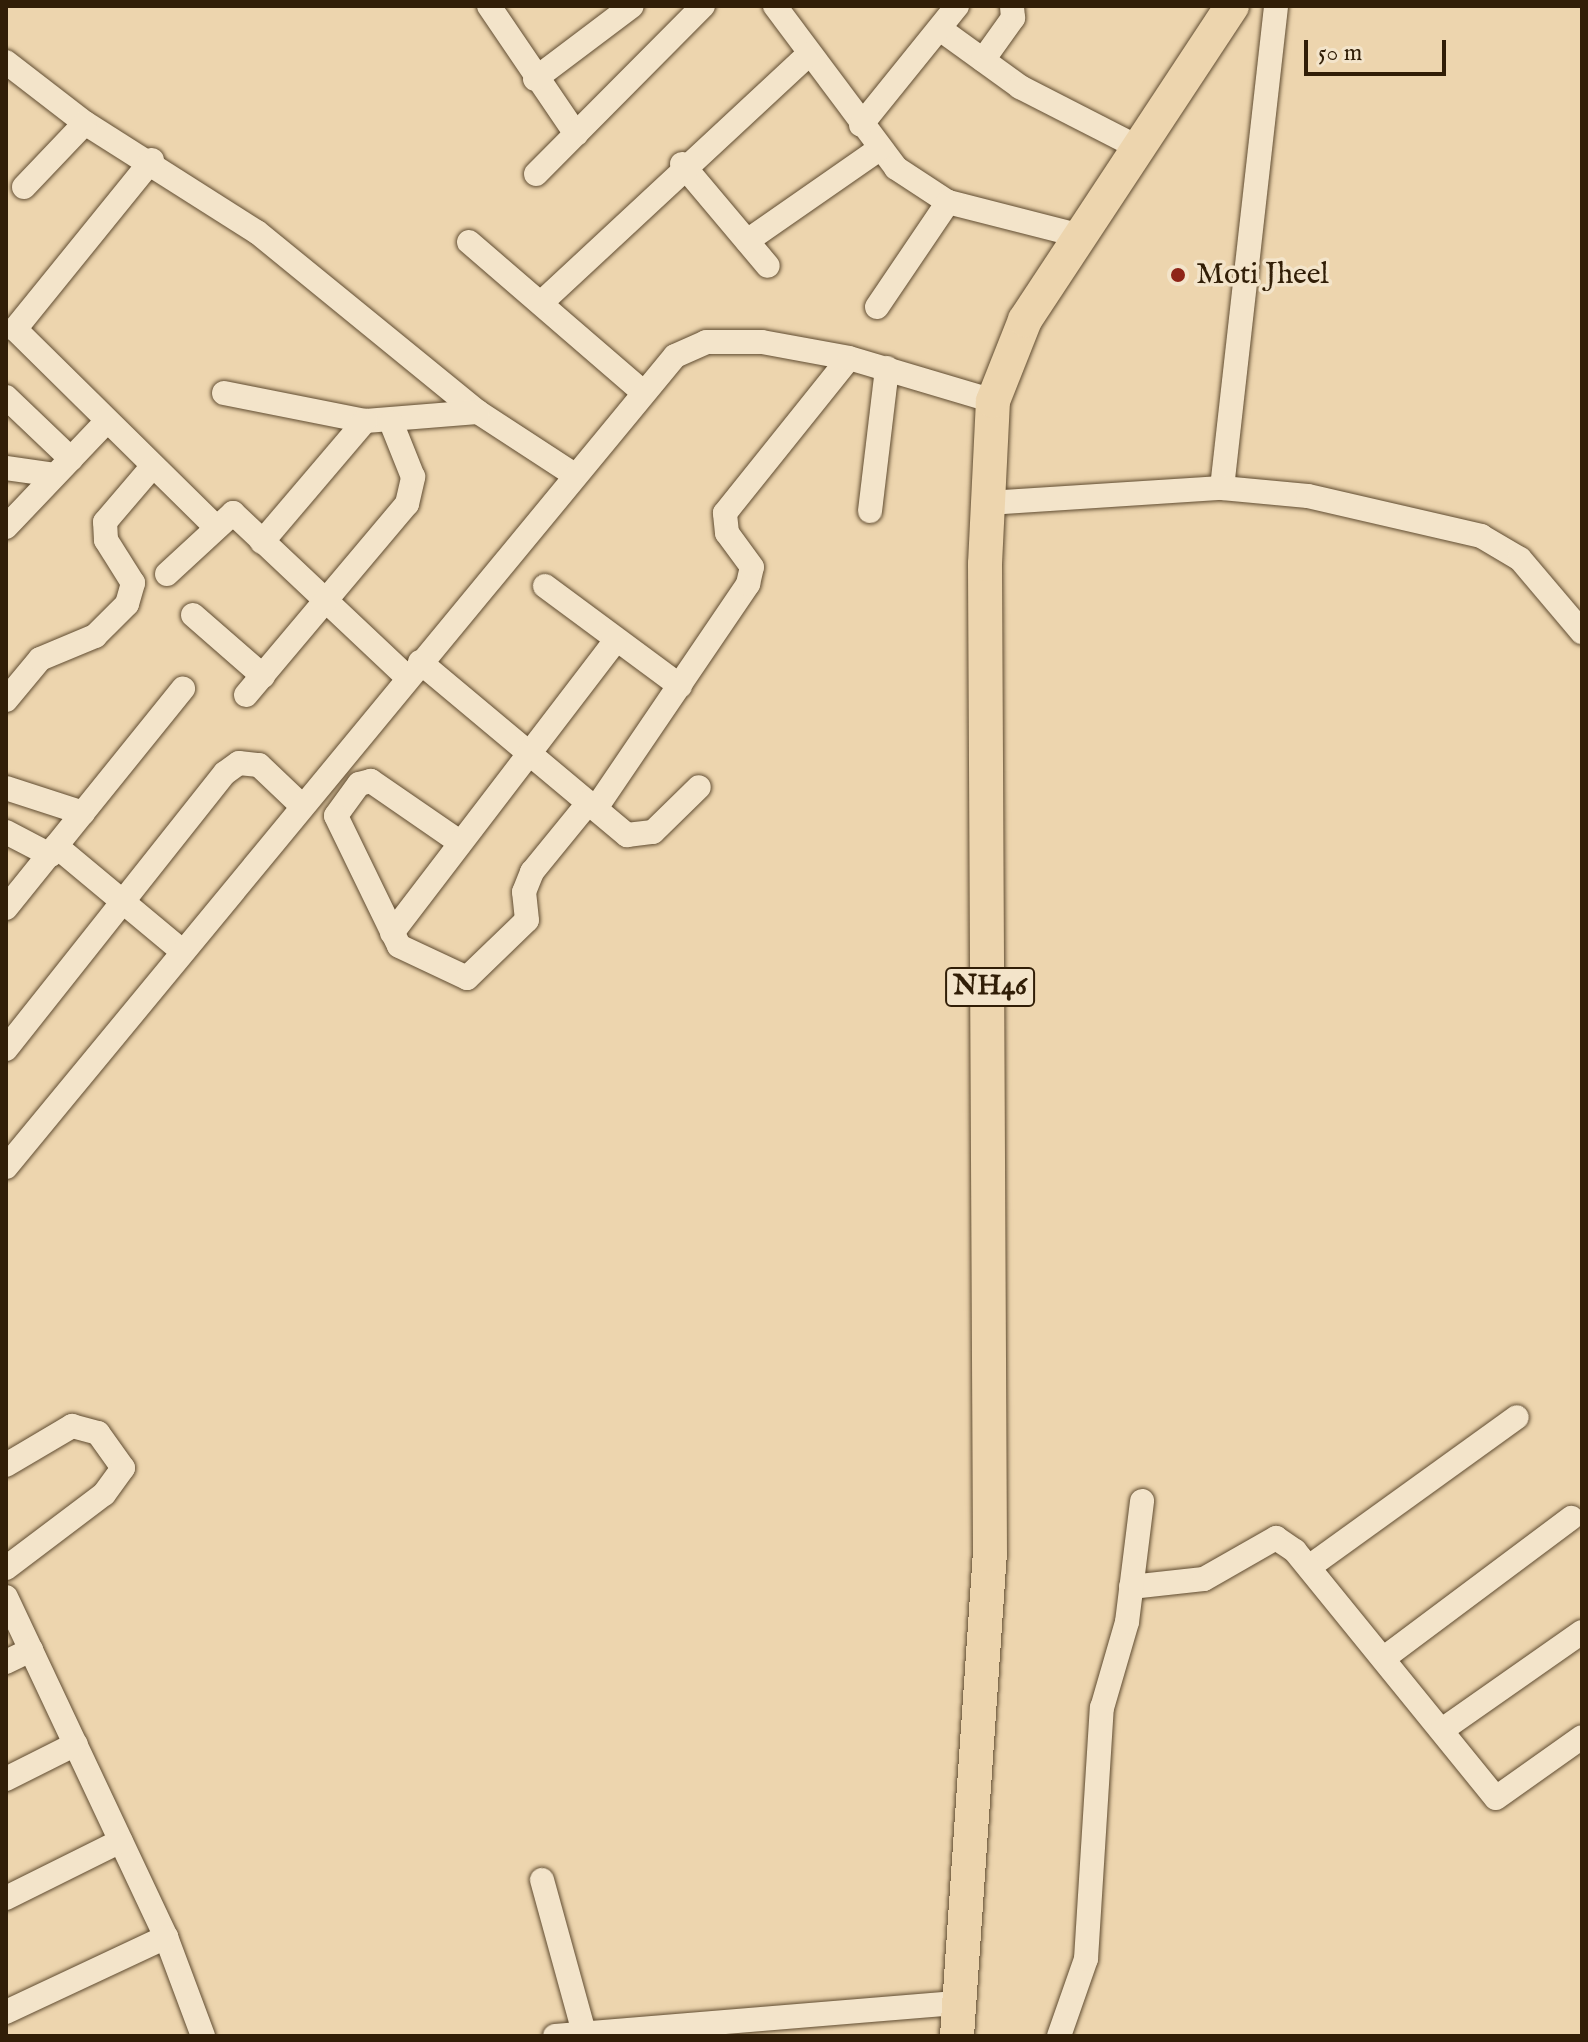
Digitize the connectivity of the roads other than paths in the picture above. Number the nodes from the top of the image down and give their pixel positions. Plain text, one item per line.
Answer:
1 (632, 6) edge
2 (703, 6) edge
3 (775, 6) edge
4 (957, 6) edge
5 (1012, 6) edge
6 (1232, 6) edge
7 (1276, 6) edge
8 (494, 8) edge
9 (940, 29) junction
10 (809, 54) junction
11 (983, 60) junction
12 (6, 62) edge
13 (535, 79) junction
14 (85, 123) junction
15 (861, 125) junction
16 (576, 134) junction
17 (1137, 147) junction
18 (878, 150) junction
19 (152, 160) junction
20 (682, 164) junction
21 (536, 174) dead end
22 (24, 187) dead end
23 (948, 202) junction
24 (1081, 236) junction
25 (747, 241) junction
26 (469, 242) dead end
27 (768, 266) dead end
28 (541, 303) junction
29 (877, 307) dead end
30 (849, 358) junction
31 (887, 368) junction
32 (224, 393) dead end
33 (644, 393) junction
34 (6, 397) edge
35 (993, 401) junction
36 (478, 412) junction
37 (365, 421) junction
38 (106, 422) junction
39 (391, 422) junction
40 (63, 467) junction
41 (152, 467) junction
42 (6, 468) edge
43 (573, 474) junction
44 (1222, 488) junction
45 (988, 503) junction
46 (870, 511) dead end
47 (214, 525) junction
48 (6, 527) edge
49 (262, 542) junction
50 (167, 574) dead end
51 (545, 586) dead end
52 (324, 605) junction
53 (193, 615) dead end
54 (1582, 632) edge
55 (615, 641) junction
56 (414, 670) junction
57 (263, 676) junction
58 (680, 686) junction
59 (183, 689) dead end
60 (246, 695) dead end
61 (6, 700) edge
62 (532, 752) junction
63 (699, 787) dead end
64 (6, 788) edge
65 (308, 797) junction
66 (592, 805) junction
67 (339, 810) junction
68 (83, 813) junction
69 (6, 832) edge
70 (458, 841) junction
71 (53, 850) junction
72 (119, 899) junction
73 (6, 908) edge
74 (392, 933) junction
75 (182, 951) junction
76 (6, 1049) edge
77 (10, 1154) edge
78 (1517, 1417) dead end
79 (6, 1465) edge
80 (1142, 1501) dead end
81 (1571, 1518) dead end
82 (1309, 1567) junction
83 (6, 1568) edge
84 (1131, 1587) junction
85 (6, 1597) edge
86 (1582, 1632) edge
87 (31, 1650) junction
88 (1384, 1658) junction
89 (6, 1662) edge
90 (1442, 1730) junction
91 (1582, 1737) edge
92 (76, 1744) junction
93 (6, 1779) edge
94 (121, 1841) junction
95 (542, 1880) dead end
96 (6, 1898) edge
97 (166, 1937) junction
98 (6, 2012) edge
99 (958, 2020) edge
100 (585, 2035) edge
101 (203, 2036) edge
102 (555, 2036) edge
103 (1059, 2036) edge

1 - 13 street
2 - 16 street
3 - 10 street
4 - 9 street
5 - 11 street
6 - 17 highway, NH46
7 - 44 street
8 - 13 street
9 - 11 street
9 - 15 street
10 - 15 street
10 - 20 street
11 - 17 street
12 - 14 street
13 - 16 street
14 - 19 street
14 - 22 street
15 - 18 street
16 - 21 street
17 - 24 highway, NH46
18 - 23 street
18 - 25 street
19 - 36 street
19 - 38 street
20 - 25 street
20 - 28 street
23 - 24 street
23 - 29 street
24 - 35 highway, NH46
25 - 27 street
26 - 28 street
28 - 33 street
30 - 31 street
30 - 33 street
30 - 58 street
31 - 35 street
31 - 46 street
32 - 37 street
33 - 43 street
34 - 40 street
35 - 45 highway, NH46
36 - 39 street
36 - 43 street
37 - 39 street
37 - 49 street
38 - 40 street
38 - 41 street
39 - 52 street
40 - 42 street
40 - 48 street
41 - 47 street
41 - 61 street
43 - 56 street
44 - 45 street
44 - 54 street
45 - 99 highway, NH46
47 - 49 street
47 - 50 street
49 - 52 street
51 - 55 street
52 - 56 street
52 - 57 street
53 - 57 street
55 - 58 street
55 - 62 street
56 - 62 street
56 - 65 street
57 - 60 street
58 - 66 street
59 - 68 street
62 - 66 street
62 - 70 street
63 - 66 street
64 - 68 street
65 - 67 street
65 - 72 street
65 - 75 street
66 - 74 street
67 - 70 street
67 - 74 street
68 - 71 street
69 - 71 street
70 - 74 street
71 - 72 street
71 - 73 street
72 - 75 street
72 - 76 street
75 - 77 street
78 - 82 street
79 - 83 street
80 - 84 street
81 - 88 street
82 - 84 street
82 - 88 street
84 - 103 street
85 - 87 street
86 - 90 street
87 - 89 street
87 - 92 street
88 - 90 street
90 - 91 street
92 - 93 street
92 - 94 street
94 - 96 street
94 - 97 street
95 - 100 street
97 - 98 street
97 - 101 street
99 - 100 street
100 - 102 street

